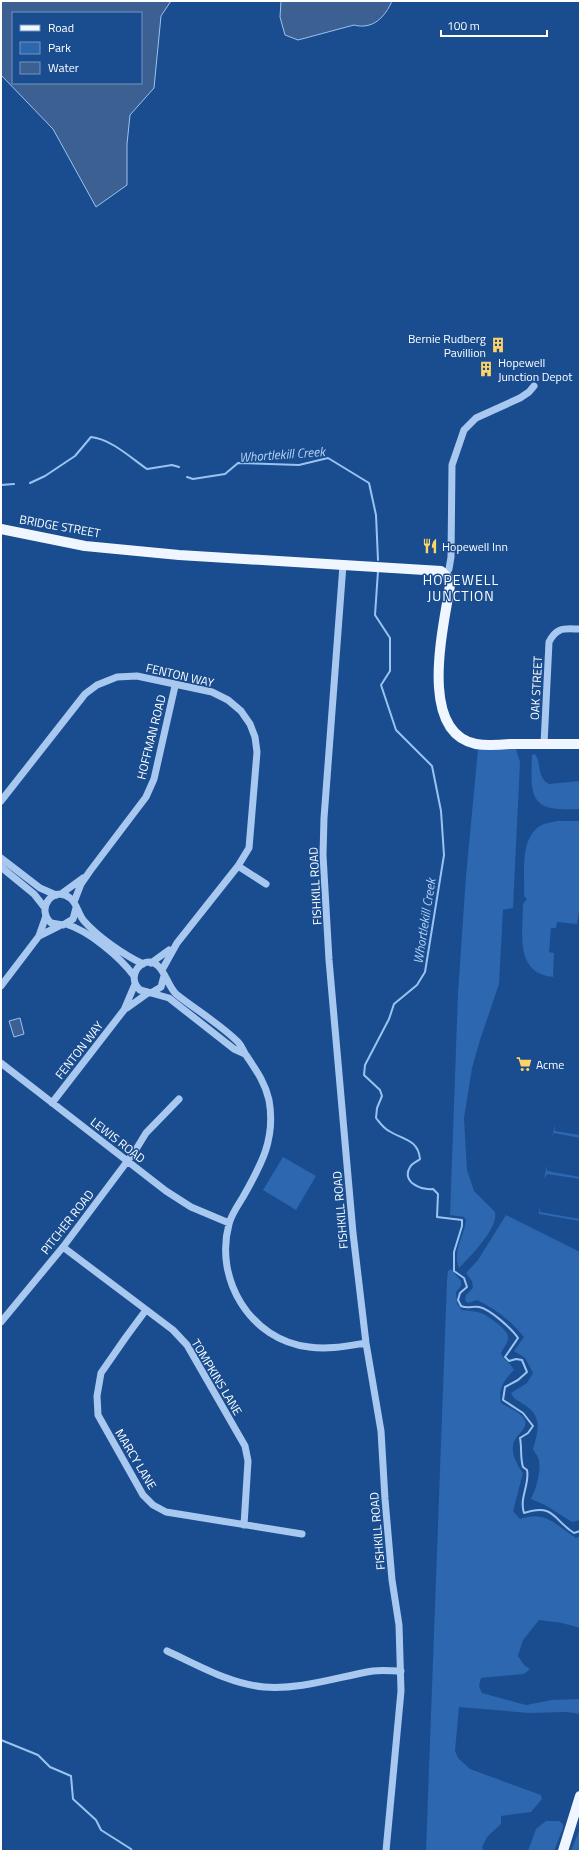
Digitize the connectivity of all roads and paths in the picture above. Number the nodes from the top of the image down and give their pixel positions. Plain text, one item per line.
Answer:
1 (534, 386) dead end
2 (1, 529) edge
3 (343, 565) junction
4 (445, 574) junction
5 (580, 629) edge
6 (175, 686) junction
7 (544, 744) junction
8 (580, 744) edge
9 (1, 801) edge
10 (1, 858) edge
11 (238, 866) junction
12 (1, 868) edge
13 (90, 871) junction
14 (266, 884) dead end
15 (59, 895) junction
16 (75, 905) junction
17 (45, 908) junction
18 (46, 916) junction
19 (66, 924) junction
20 (58, 926) junction
21 (39, 936) junction
22 (177, 943) junction
23 (151, 963) junction
24 (143, 964) junction
25 (163, 973) junction
26 (134, 976) junction
27 (135, 984) junction
28 (1, 986) edge
29 (149, 993) junction
30 (124, 1010) junction
31 (245, 1054) junction
32 (1, 1063) edge
33 (178, 1098) dead end
34 (52, 1103) junction
35 (127, 1162) junction
36 (229, 1223) junction
37 (63, 1247) junction
38 (146, 1310) junction
39 (1, 1322) edge
40 (366, 1343) junction
41 (244, 1525) junction
42 (302, 1534) dead end
43 (167, 1651) dead end
44 (401, 1671) junction
45 (580, 1796) edge
46 (386, 1851) edge
47 (563, 1851) edge

1 - 4 street
2 - 3 main road, BRIDGE STREET
3 - 4 main road, BRIDGE STREET
3 - 40 street, FISHKILL ROAD
4 - 7 main road
5 - 7 street, OAK STREET
6 - 9 street, FENTON WAY
6 - 11 street, FENTON WAY
6 - 13 street, HOFFMAN ROAD
7 - 8 main road
10 - 15 street
11 - 14 street
11 - 22 street, FENTON WAY
12 - 17 street
13 - 15 street, HOFFMAN ROAD
13 - 16 street, HOFFMAN ROAD
15 - 16 street
15 - 17 street
16 - 19 street
16 - 24 street
17 - 18 street
18 - 20 street
18 - 21 street
19 - 20 street
19 - 26 street
20 - 21 street
21 - 28 street
22 - 23 street, FENTON WAY
22 - 25 street, FENTON WAY
23 - 24 street
23 - 25 street
24 - 26 street
25 - 29 street
25 - 31 street
26 - 27 street
27 - 29 street
27 - 30 street, FENTON WAY
29 - 30 street, FENTON WAY
29 - 31 street
30 - 34 street, FENTON WAY
31 - 36 street
32 - 34 street, LEWIS ROAD
33 - 35 street, PITCHER ROAD
34 - 35 street, LEWIS ROAD
35 - 36 street, LEWIS ROAD
35 - 37 street, PITCHER ROAD
36 - 40 street
37 - 38 street, TOMPKINS LANE
37 - 39 street, PITCHER ROAD
38 - 41 street, TOMPKINS LANE
38 - 41 street, MARCY LANE
40 - 44 street, FISHKILL ROAD
41 - 42 street, MARCY LANE
43 - 44 street
44 - 46 street, FISHKILL ROAD
45 - 47 main road

